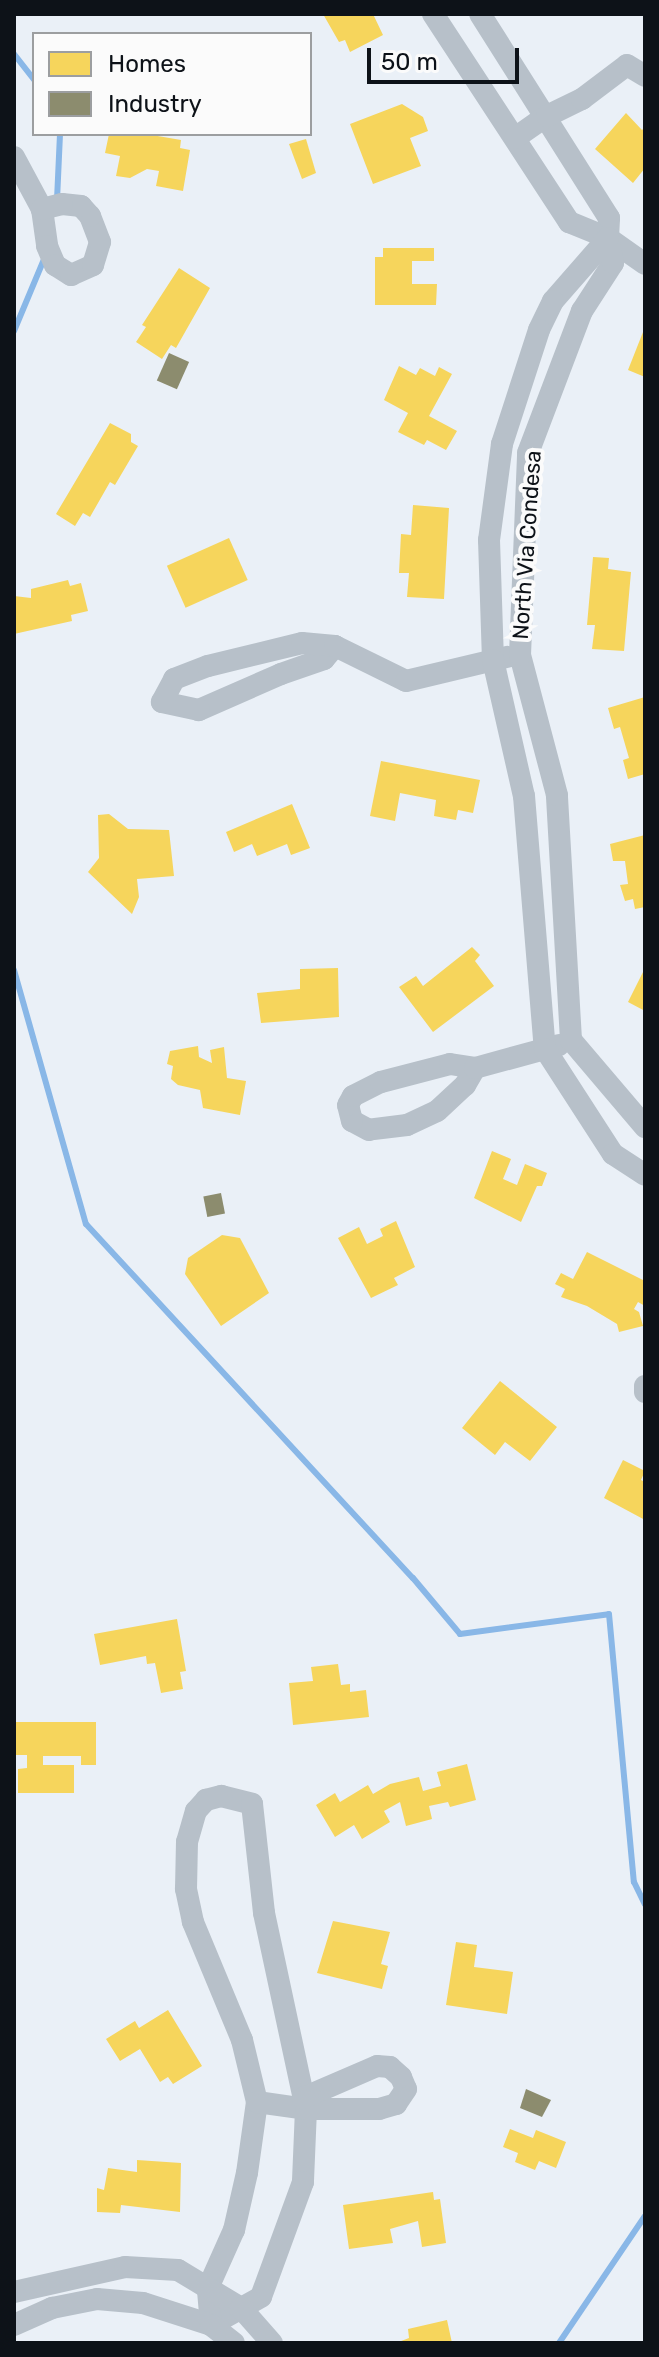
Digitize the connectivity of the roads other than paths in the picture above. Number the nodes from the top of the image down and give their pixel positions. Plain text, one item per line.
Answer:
1 (433, 14) edge
2 (480, 14) edge
3 (645, 76) edge
4 (547, 116) junction
5 (515, 138) junction
6 (14, 157) edge
7 (42, 209) dead end
8 (608, 238) junction
9 (645, 264) edge
10 (335, 646) junction
11 (520, 655) junction
12 (493, 660) junction
13 (571, 1040) junction
14 (545, 1049) junction
15 (475, 1068) junction
16 (645, 1127) edge
17 (645, 1175) edge
18 (257, 2102) junction
19 (304, 2104) junction
20 (208, 2288) junction
21 (14, 2292) edge
22 (241, 2308) junction
23 (14, 2325) edge
24 (211, 2325) junction
25 (234, 2343) edge
26 (272, 2343) edge

1 - 5 street
2 - 4 street
3 - 4 street
4 - 5 street
4 - 8 street
5 - 8 street
6 - 7 street
8 - 9 street
8 - 11 street, North Via Condesa
8 - 12 street, North Via Condesa
10 - 10 street
10 - 12 street
11 - 12 street
11 - 13 street, North Via Condesa
12 - 14 street, North Via Condesa
13 - 14 street
13 - 16 street
14 - 15 street
14 - 17 street, North Via Condesa
15 - 15 street
18 - 19 street
18 - 19 street
18 - 20 street
19 - 22 street
20 - 21 street
20 - 22 street
20 - 24 street
22 - 24 street
22 - 26 street
23 - 24 street
24 - 25 street

